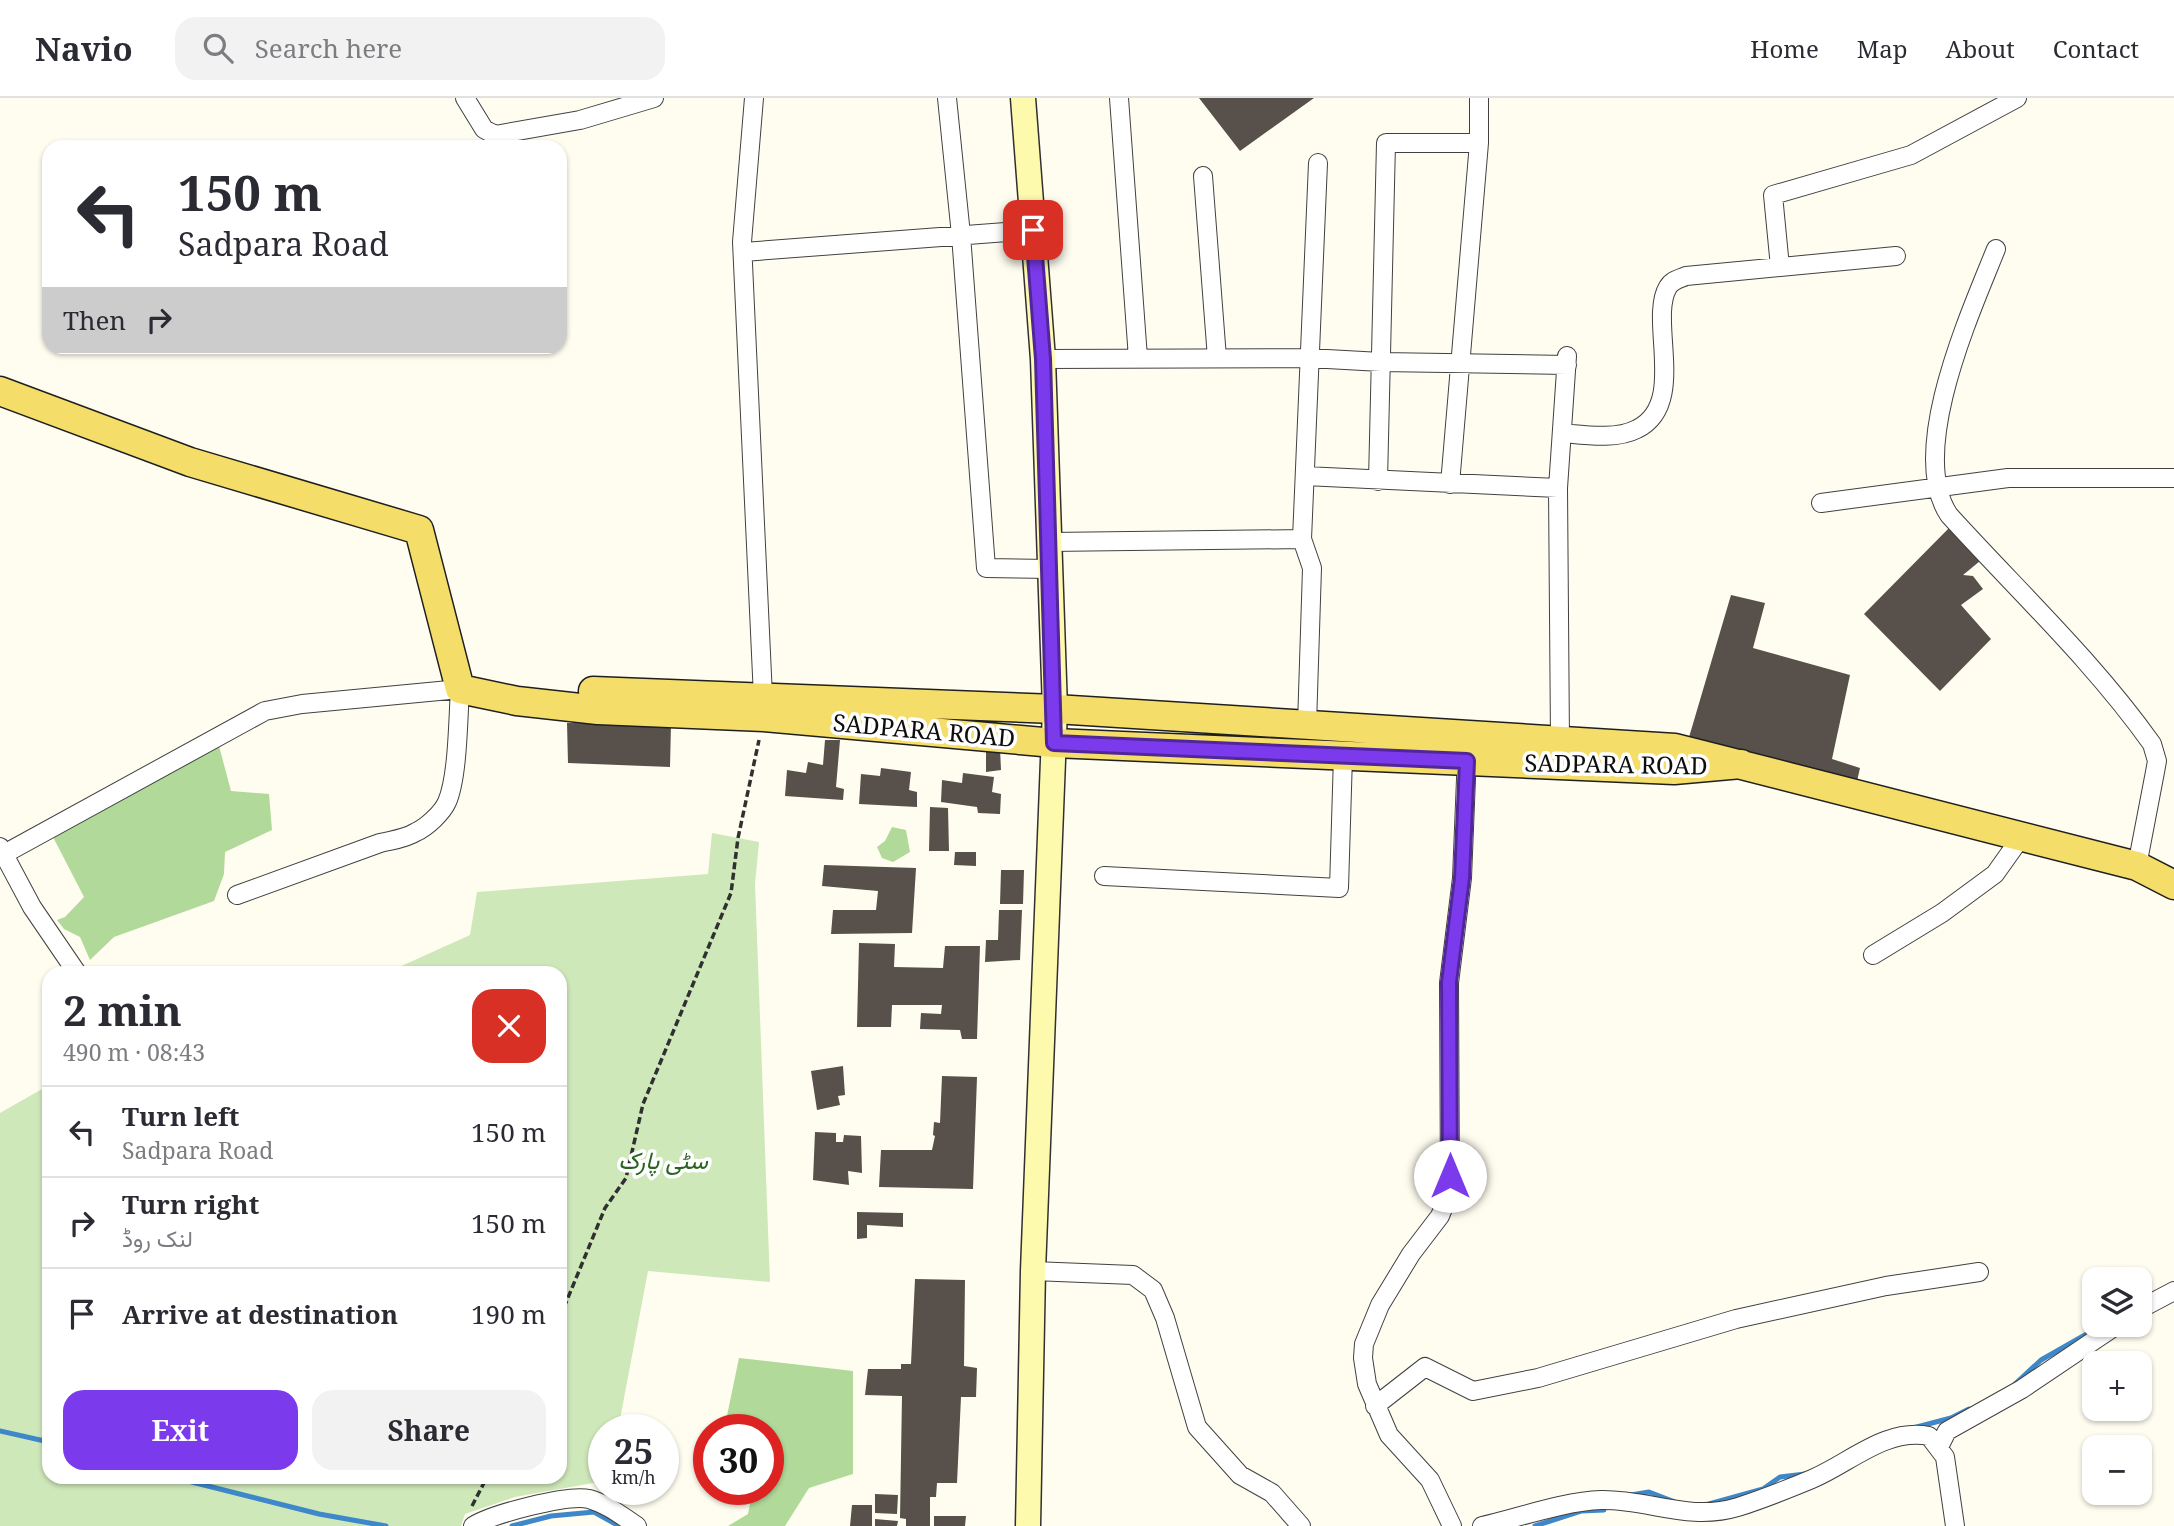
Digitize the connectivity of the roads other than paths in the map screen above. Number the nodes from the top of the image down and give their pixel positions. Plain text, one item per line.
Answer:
1 (465, 98) edge
2 (654, 98) edge
3 (754, 98) edge
4 (947, 98) edge
5 (1023, 98) edge
6 (1119, 98) edge
7 (1479, 98) edge
8 (2017, 98) edge
9 (1479, 143) junction
10 (1318, 163) dead end
11 (1203, 176) dead end
12 (1033, 230) junction
13 (961, 235) junction
14 (1996, 249) dead end
15 (743, 251) junction
16 (1896, 256) dead end
17 (1780, 267) junction
18 (1138, 358) junction
19 (1217, 358) junction
20 (1309, 358) junction
21 (1043, 359) junction
22 (1381, 362) junction
23 (1459, 363) junction
24 (0, 391) edge
25 (1562, 433) junction
26 (1305, 476) junction
27 (2174, 478) edge
28 (1378, 481) junction
29 (1450, 484) junction
30 (1558, 488) junction
31 (1936, 489) junction
32 (1821, 503) dead end
33 (1302, 539) junction
34 (1049, 541) junction
35 (1050, 569) junction
36 (460, 689) junction
37 (763, 707) junction
38 (1055, 709) junction
39 (1307, 725) junction
40 (1560, 741) junction
41 (1054, 743) junction
42 (1467, 748) junction
43 (1343, 756) junction
44 (1741, 764) junction
45 (2022, 836) junction
46 (2, 851) edge
47 (2137, 866) junction
48 (1104, 876) dead end
49 (2174, 886) edge
50 (237, 895) dead end
51 (1873, 955) dead end
52 (72, 966) edge
53 (1033, 1271) junction
54 (1979, 1272) dead end
55 (2174, 1291) edge
56 (2152, 1302) edge
57 (2100, 1337) edge
58 (1375, 1406) junction
59 (1939, 1447) junction
60 (471, 1521) edge
61 (637, 1526) edge
62 (1028, 1526) edge
63 (1301, 1526) edge
64 (1452, 1526) edge
65 (1482, 1526) edge
66 (1955, 1526) edge

1 - 2 street
3 - 15 street
4 - 13 street
5 - 12 main road
6 - 18 street
7 - 9 street
8 - 17 street
9 - 22 street
9 - 23 street
10 - 20 street
11 - 19 street
12 - 13 street
12 - 21 main road
13 - 15 street
13 - 35 street
14 - 31 street
15 - 37 street
16 - 17 street
17 - 25 street
18 - 19 street
18 - 21 street
19 - 20 street
20 - 22 street
20 - 26 street
21 - 34 main road
22 - 23 street
22 - 28 street
23 - 25 street
23 - 29 street
24 - 36 main road
25 - 30 street
26 - 28 street
26 - 33 street
27 - 31 street
28 - 29 street
29 - 30 street
30 - 40 street
31 - 32 street
31 - 47 street
33 - 34 street
33 - 39 street
34 - 35 main road
35 - 38 main road
36 - 37 main road, SADPARA ROAD
36 - 46 street
36 - 50 street
37 - 38 main road, SADPARA ROAD
37 - 41 main road, SADPARA ROAD
38 - 39 main road, SADPARA ROAD
38 - 41 main road
39 - 42 main road, SADPARA ROAD
40 - 42 main road, SADPARA ROAD
40 - 44 main road, SADPARA ROAD
41 - 43 main road, SADPARA ROAD
41 - 53 main road
42 - 43 main road, SADPARA ROAD
42 - 44 main road, SADPARA ROAD
42 - 58 street
43 - 48 street
44 - 45 main road
45 - 47 main road
45 - 51 street
46 - 52 street
47 - 49 main road
53 - 62 main road
53 - 63 street
54 - 58 street
55 - 56 street
57 - 59 street
58 - 64 street
59 - 65 street
59 - 66 street
60 - 61 street

